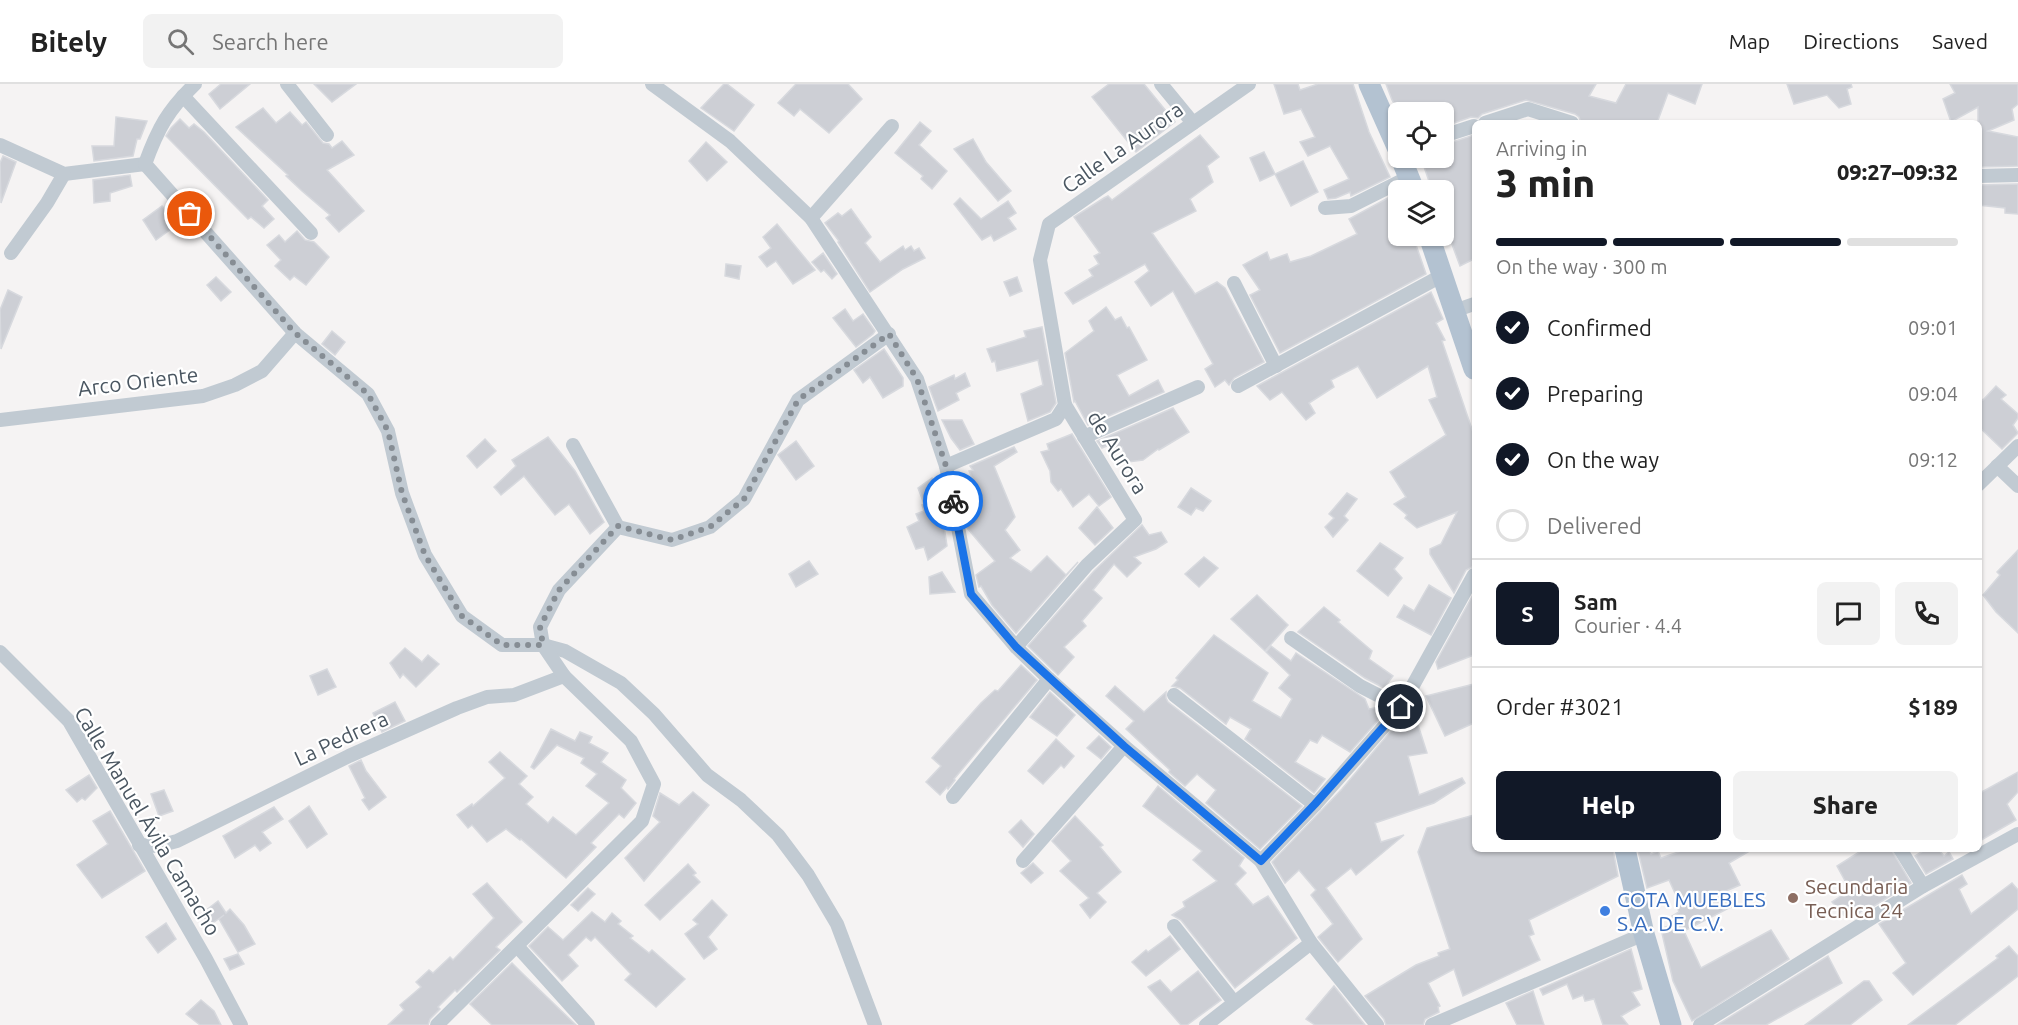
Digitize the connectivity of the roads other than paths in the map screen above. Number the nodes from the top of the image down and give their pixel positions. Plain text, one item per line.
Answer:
1 (195, 84) edge
2 (287, 84) edge
3 (652, 84) edge
4 (1161, 84) edge
5 (1249, 84) edge
6 (1369, 84) edge
7 (183, 96) junction
8 (1494, 120) edge
9 (1563, 120) edge
10 (1193, 123) junction
11 (892, 126) dead end
12 (1388, 127) edge
13 (1472, 127) edge
14 (1454, 132) edge
15 (327, 135) dead end
16 (0, 145) edge
17 (145, 164) junction
18 (64, 174) junction
19 (1408, 175) edge
20 (1982, 176) edge
21 (2018, 176) edge
22 (1325, 208) dead end
23 (811, 218) junction
24 (311, 233) dead end
25 (1433, 246) edge
26 (11, 253) dead end
27 (1443, 275) junction
28 (1234, 283) dead end
29 (1472, 305) edge
30 (1454, 311) junction
31 (295, 333) junction
32 (889, 334) junction
33 (1472, 363) edge
34 (1276, 366) junction
35 (1238, 386) dead end
36 (1198, 387) dead end
37 (1065, 405) junction
38 (0, 420) edge
39 (1084, 437) junction
40 (573, 445) dead end
41 (2018, 446) edge
42 (946, 466) junction
43 (1997, 466) junction
44 (1982, 481) edge
45 (2018, 486) edge
46 (618, 526) junction
47 (1472, 579) edge
48 (1291, 638) dead end
49 (543, 645) junction
50 (1016, 647) junction
51 (0, 652) edge
52 (564, 676) junction
53 (1049, 679) junction
54 (1174, 695) dead end
55 (1401, 707) junction
56 (1124, 746) junction
57 (953, 797) dead end
58 (1315, 804) junction
59 (2018, 834) edge
60 (139, 845) junction
61 (1626, 852) edge
62 (1902, 852) edge
63 (1023, 861) dead end
64 (1261, 861) junction
65 (1923, 886) junction
66 (1174, 926) dead end
67 (1644, 934) junction
68 (1311, 943) junction
69 (517, 946) junction
70 (1234, 1002) junction
71 (241, 1025) edge
72 (437, 1025) edge
73 (588, 1025) edge
74 (875, 1025) edge
75 (1206, 1025) edge
76 (1377, 1025) edge
77 (1432, 1025) edge
78 (1671, 1025) edge
79 (1700, 1025) edge

1 - 7 street
2 - 15 street
3 - 23 street
4 - 10 street
5 - 10 street, Calle La Aurora
6 - 12 main road
7 - 17 street
7 - 24 street
8 - 9 street
10 - 37 street, Calle La Aurora
11 - 23 street
13 - 14 street
16 - 18 street
17 - 18 street
17 - 31 street
18 - 26 street
19 - 22 street
20 - 21 street
23 - 32 street
25 - 27 main road
27 - 30 main road
27 - 34 street
28 - 34 street
29 - 30 street
30 - 33 main road
31 - 38 street, Arco Oriente
31 - 49 street
32 - 42 street
32 - 46 street
34 - 35 street
36 - 39 street
37 - 39 street, de Aurora
37 - 42 street
39 - 50 street, de Aurora
40 - 46 street
41 - 43 street
42 - 50 street
43 - 44 street
43 - 45 street
46 - 49 street
47 - 55 street
48 - 55 street
49 - 52 street
49 - 74 street
50 - 53 street
51 - 60 street, Calle Manuel Ávila Camacho
52 - 60 street, La Pedrera
52 - 69 street
53 - 56 street
53 - 57 street
54 - 58 street
55 - 58 street
56 - 63 street
56 - 64 street
58 - 64 street
59 - 65 street
60 - 71 street, Calle Manuel Ávila Camacho
61 - 67 main road
62 - 65 street
64 - 68 street
65 - 79 street
66 - 70 street
67 - 77 street
67 - 78 main road
68 - 70 street
68 - 76 street
69 - 72 street
69 - 73 street
70 - 75 street

